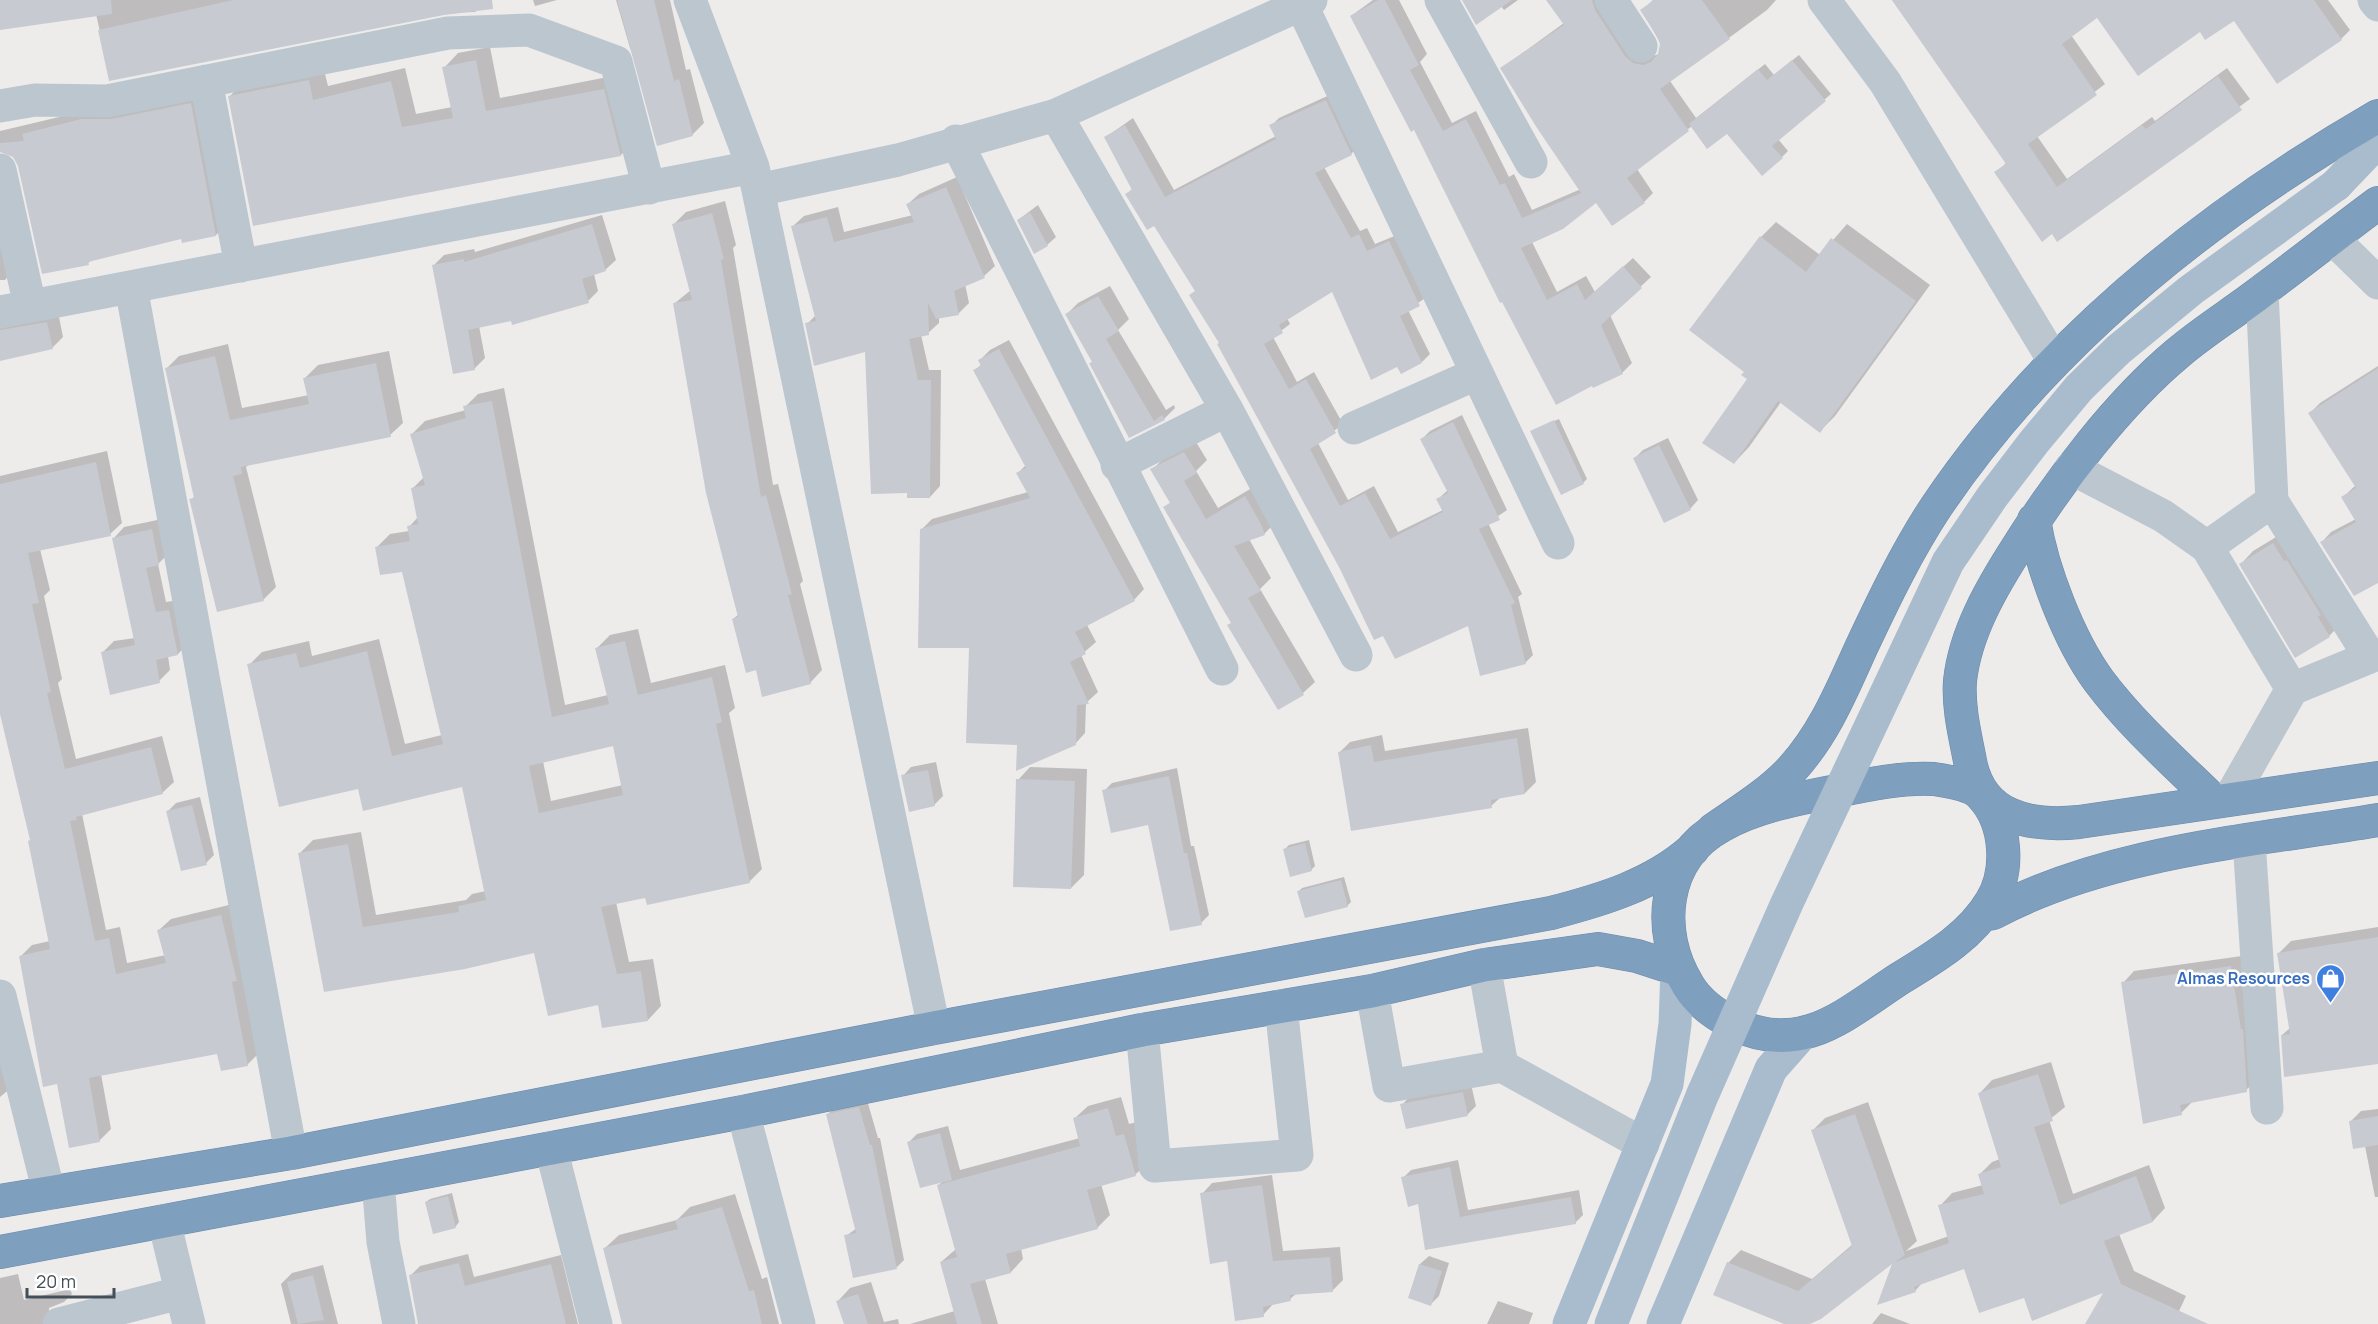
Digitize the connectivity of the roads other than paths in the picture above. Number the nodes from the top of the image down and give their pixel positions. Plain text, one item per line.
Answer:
1 (690, 0) edge
2 (1440, 0) edge
3 (1611, 0) edge
4 (1824, 0) edge
5 (2374, 0) edge
6 (1306, 3) edge
7 (2378, 5) edge
8 (1641, 45) dead end
9 (206, 81) junction
10 (0, 106) edge
11 (1056, 115) junction
12 (2378, 116) edge
13 (956, 141) junction
14 (2378, 141) edge
15 (1531, 162) dead end
16 (2378, 165) edge
17 (0, 170) edge
18 (755, 179) junction
19 (2336, 185) junction
20 (649, 188) junction
21 (2378, 203) edge
22 (2332, 238) junction
23 (241, 266) junction
24 (2378, 283) edge
25 (131, 287) junction
26 (2262, 291) junction
27 (15, 309) edge
28 (2054, 362) junction
29 (1476, 374) junction
30 (1227, 410) junction
31 (1354, 428) dead end
32 (1117, 465) junction
33 (2071, 468) junction
34 (2272, 501) junction
35 (2034, 520) junction
36 (1558, 543) dead end
37 (2207, 547) junction
38 (1356, 655) dead end
39 (2374, 661) edge
40 (1222, 669) dead end
41 (2292, 689) junction
42 (2378, 778) edge
43 (1981, 794) junction
44 (2221, 799) junction
45 (2378, 820) edge
46 (1703, 840) junction
47 (2249, 842) junction
48 (1982, 915) junction
49 (1484, 966) junction
50 (1677, 969) junction
51 (1372, 991) junction
52 (0, 996) edge
53 (1281, 1006) junction
54 (934, 1028) junction
55 (1142, 1030) junction
56 (1801, 1035) junction
57 (1502, 1066) junction
58 (2267, 1108) dead end
59 (743, 1112) junction
60 (1643, 1144) junction
61 (551, 1148) junction
62 (291, 1153) junction
63 (378, 1181) junction
64 (49, 1193) junction
65 (0, 1201) edge
66 (164, 1221) junction
67 (0, 1252) edge
68 (180, 1293) junction
69 (1665, 1323) edge
70 (59, 1324) edge
71 (189, 1324) edge
72 (399, 1324) edge
73 (596, 1324) edge
74 (799, 1324) edge
75 (1569, 1324) edge
76 (1611, 1324) edge

1 - 18 street
2 - 15 street
3 - 8 street
4 - 28 street
5 - 7 street
6 - 11 street
6 - 29 street
9 - 10 street
9 - 20 street
9 - 23 street
11 - 13 street
11 - 30 street
12 - 28 highway
13 - 18 street
13 - 32 street
14 - 19 main road
16 - 19 main road
17 - 27 street
18 - 20 street
18 - 54 street
19 - 76 main road, bridge
20 - 23 street
21 - 22 highway
22 - 24 street
22 - 26 highway
23 - 25 street
25 - 27 street
25 - 62 street
26 - 33 highway
26 - 34 street
28 - 46 highway
29 - 31 street
29 - 36 street
30 - 32 street
30 - 38 street
32 - 40 street
33 - 35 highway
33 - 37 street
34 - 37 street
34 - 39 street
35 - 43 highway
35 - 44 highway
37 - 41 street
39 - 41 street
41 - 44 street
42 - 44 highway
43 - 44 highway
43 - 46 highway
43 - 48 highway
45 - 47 highway
46 - 50 highway
46 - 54 highway
47 - 48 highway
47 - 58 street
48 - 56 highway
49 - 50 highway
49 - 51 highway
49 - 57 street
50 - 56 highway
50 - 60 main road
51 - 53 highway
51 - 57 street
52 - 64 street
53 - 55 highway
53 - 55 street
54 - 62 highway
55 - 59 highway
56 - 69 main road
57 - 60 street
59 - 61 highway
59 - 74 street
60 - 75 main road
61 - 63 highway
61 - 73 street
62 - 64 highway
63 - 66 highway
63 - 72 street
64 - 65 highway
66 - 67 highway
66 - 68 street
68 - 70 street
68 - 71 street

